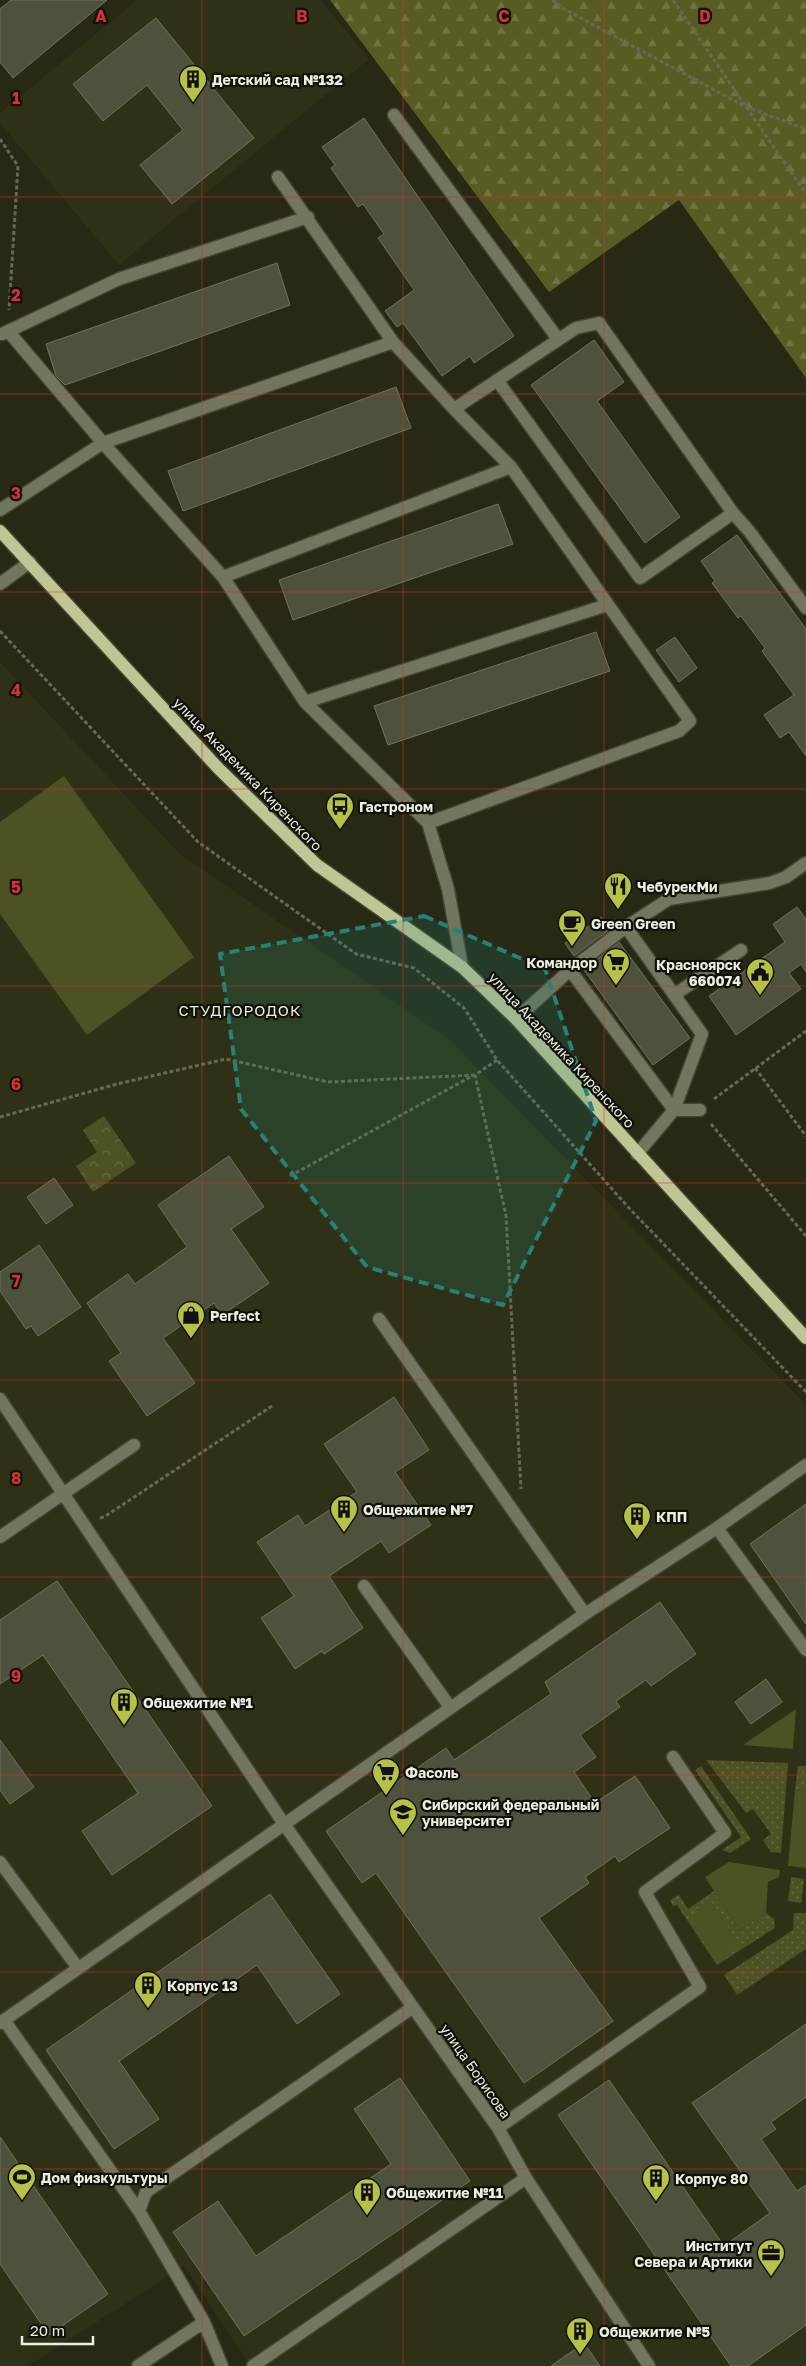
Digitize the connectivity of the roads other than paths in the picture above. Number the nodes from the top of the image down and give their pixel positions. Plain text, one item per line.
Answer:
1 (394, 115) dead end
2 (278, 177) dead end
3 (308, 217) junction
4 (4, 333) edge
5 (558, 339) junction
6 (393, 342) junction
7 (498, 380) junction
8 (454, 409) junction
9 (103, 443) junction
10 (511, 467) junction
11 (0, 510) edge
12 (733, 513) junction
13 (0, 530) edge
14 (30, 562) junction
15 (222, 577) junction
16 (0, 584) edge
17 (607, 605) junction
18 (806, 608) edge
19 (305, 702) junction
20 (428, 824) junction
21 (806, 863) edge
22 (626, 927) junction
23 (741, 950) dead end
24 (462, 967) junction
25 (570, 970) junction
26 (674, 995) junction
27 (516, 1019) junction
28 (674, 1110) junction
29 (700, 1110) road end
30 (637, 1154) junction
31 (379, 1319) dead end
32 (806, 1338) edge
33 (0, 1399) edge
34 (134, 1445) dead end
35 (806, 1465) edge
36 (63, 1494) junction
37 (717, 1528) junction
38 (0, 1538) edge
39 (364, 1586) dead end
40 (585, 1614) junction
41 (806, 1650) edge
42 (450, 1707) junction
43 (672, 1757) dead end
44 (284, 1824) junction
45 (0, 1862) edge
46 (78, 1968) junction
47 (412, 2008) junction
48 (2, 2021) edge
49 (498, 2128) junction
50 (526, 2178) junction
51 (139, 2211) junction
52 (204, 2322) junction
53 (138, 2366) edge
54 (222, 2366) edge
55 (252, 2366) edge
56 (649, 2366) edge

1 - 5 street
2 - 3 street
3 - 4 street
3 - 6 street
4 - 9 street
5 - 7 street
5 - 12 street
6 - 8 street
6 - 9 street
7 - 8 street
7 - 12 street
8 - 10 street
9 - 11 street
9 - 15 street
10 - 15 street
10 - 17 street
12 - 18 street
13 - 14 main road, улица Академика Киренского
14 - 16 street
14 - 24 main road, улица Академика Киренского
15 - 19 street
17 - 19 street
17 - 20 street
19 - 20 street
20 - 24 street
21 - 22 street
22 - 25 street
22 - 26 street
23 - 26 street
24 - 27 main road, улица Академика Киренского
25 - 27 street
25 - 28 street
26 - 28 street
27 - 30 main road, улица Академика Киренского
28 - 29 street
28 - 30 street
30 - 32 main road, улица Академика Киренского
31 - 40 street
33 - 36 street
34 - 36 street
35 - 37 street
36 - 38 street
36 - 44 street, улица Борисова
37 - 40 street
37 - 41 street
39 - 42 street
40 - 42 street
42 - 44 street
43 - 49 street
44 - 46 street
44 - 47 street, улица Борисова
45 - 46 street
46 - 48 street
47 - 49 street, улица Борисова
47 - 51 street
48 - 51 street
49 - 50 street, улица Борисова
50 - 55 street
50 - 56 street, улица Борисова
51 - 52 street
52 - 53 street
52 - 54 street

